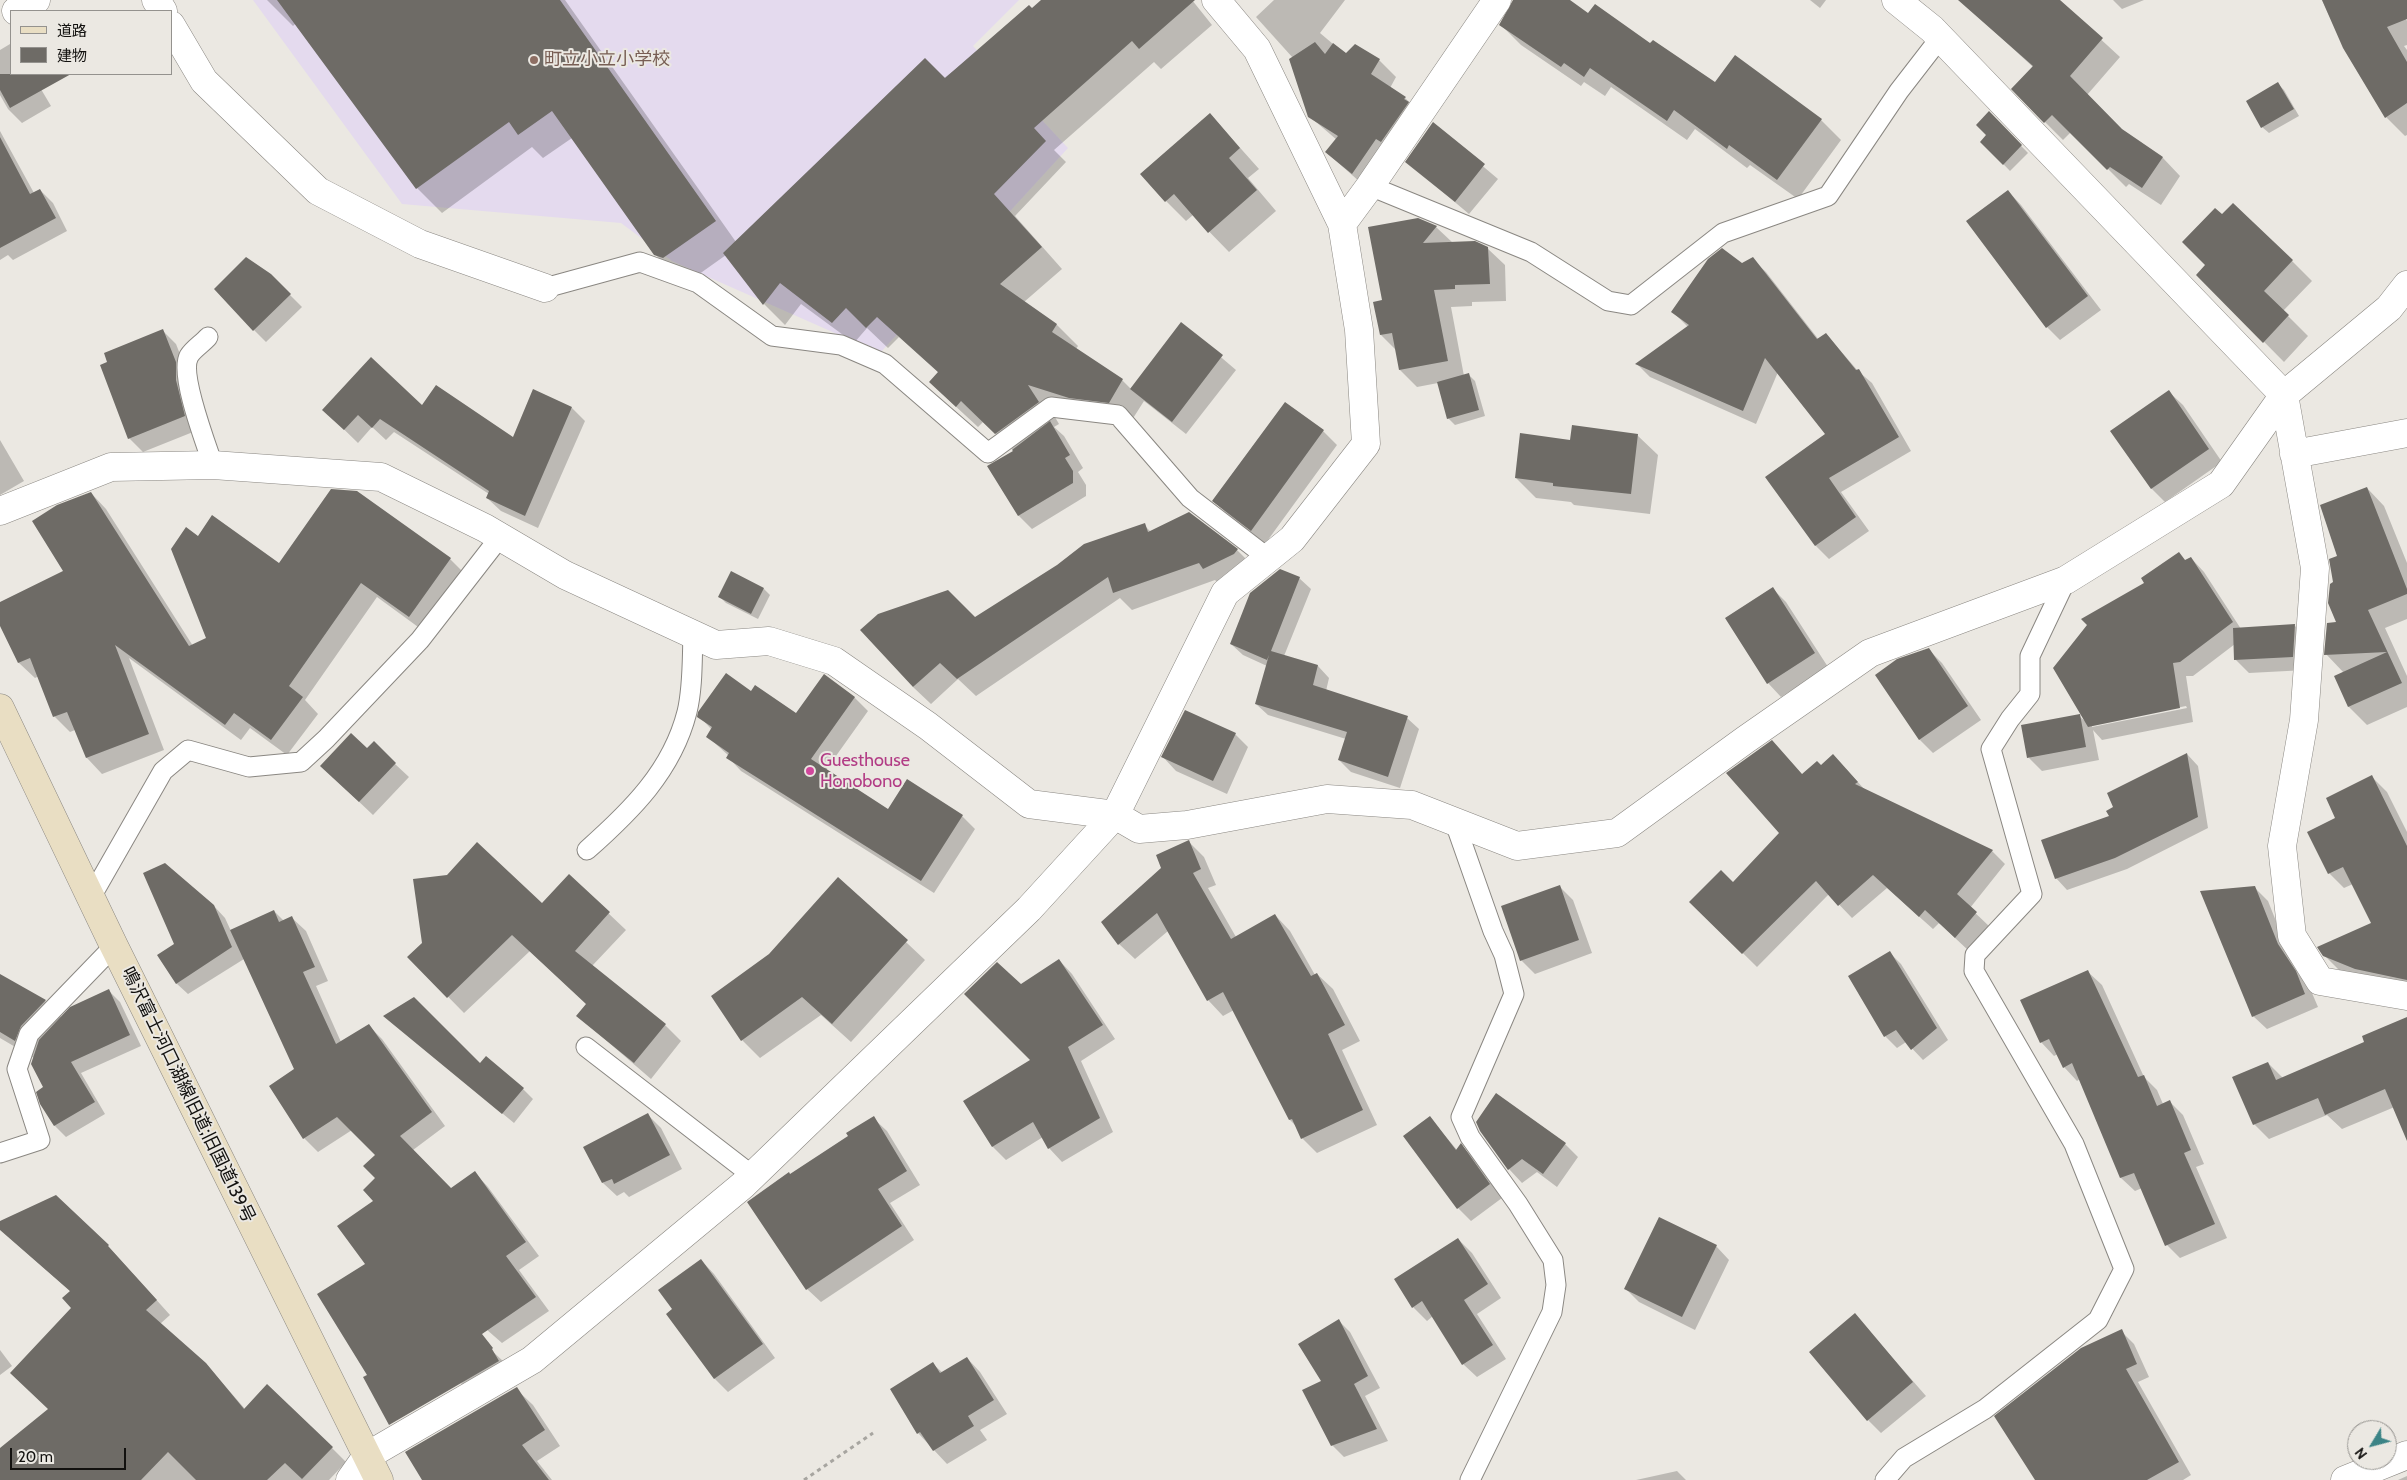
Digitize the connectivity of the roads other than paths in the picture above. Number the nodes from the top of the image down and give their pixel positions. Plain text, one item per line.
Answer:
1 (36, 0) edge
2 (1216, 0) edge
3 (1497, 0) edge
4 (1898, 1) edge
5 (18, 10) edge
6 (172, 28) edge
7 (1940, 38) junction
8 (1370, 186) junction
9 (1342, 224) junction
10 (2407, 285) edge
11 (545, 288) joint
12 (208, 337) dead end
13 (2284, 395) junction
14 (2407, 433) edge
15 (2294, 454) junction
16 (214, 465) junction
17 (0, 510) edge
18 (500, 537) junction
19 (1268, 558) junction
20 (2066, 580) junction
21 (693, 635) junction
22 (0, 708) edge
23 (1115, 815) junction
24 (1456, 822) junction
25 (587, 850) dead end
26 (90, 898) junction
27 (114, 946) junction
28 (2407, 996) edge
29 (586, 1047) dead end
30 (0, 1153) edge
31 (753, 1176) junction
32 (2407, 1455) edge
33 (373, 1468) edge
34 (350, 1480) edge
35 (1470, 1480) edge
36 (1885, 1480) edge
37 (2345, 1480) edge

1 - 5 street
2 - 9 street
3 - 8 street
4 - 7 street
6 - 11 street
7 - 8 lane
7 - 13 street
8 - 9 street
9 - 19 street
10 - 13 street
11 - 19 lane
12 - 16 lane
13 - 15 street
13 - 20 street
14 - 15 street
15 - 28 street
16 - 17 street
16 - 18 street
18 - 21 street
18 - 26 lane
19 - 23 street
20 - 24 street
20 - 36 lane
21 - 23 street
21 - 25 lane
22 - 26 street, 鳴沢富士河口湖線旧道;旧国道139号
23 - 24 street
23 - 31 street
24 - 35 lane
26 - 27 street, 鳴沢富士河口湖線旧道;旧国道139号
27 - 30 lane
27 - 33 street, 鳴沢富士河口湖線旧道;旧国道139号
29 - 31 lane
31 - 33 street
32 - 37 street
33 - 34 street

